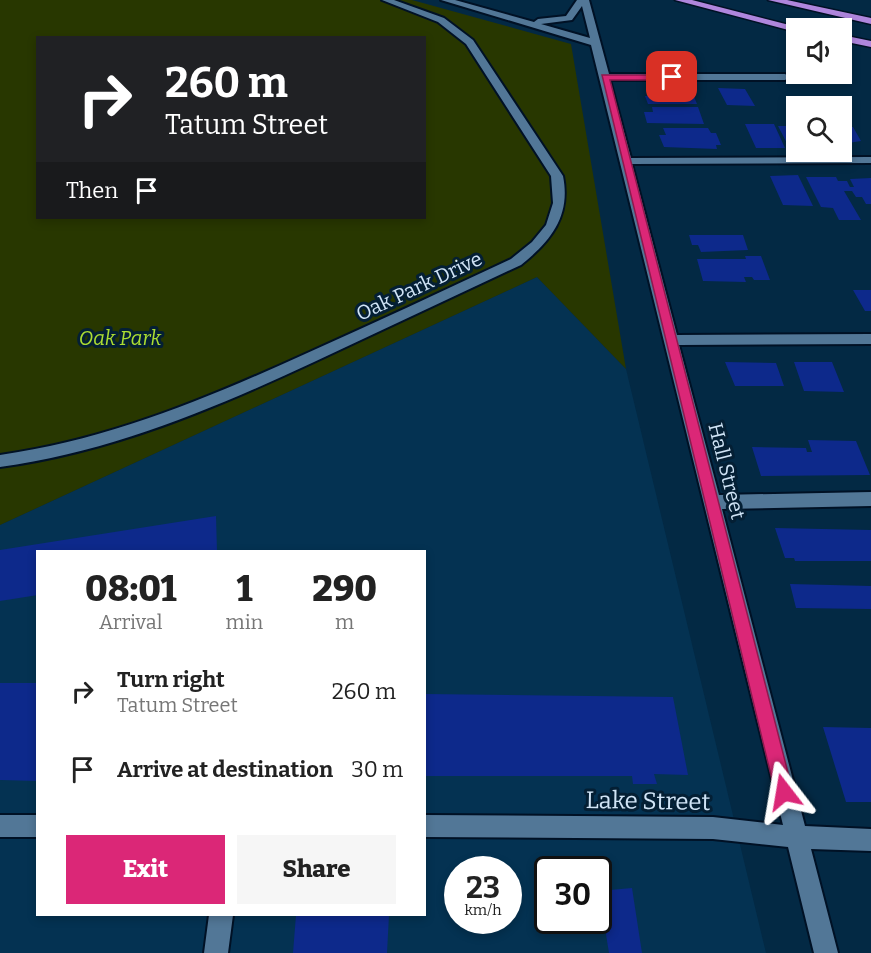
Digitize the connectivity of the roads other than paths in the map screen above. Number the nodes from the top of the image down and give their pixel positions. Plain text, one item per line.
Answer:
1 (386, 0) edge
2 (445, 0) edge
3 (680, 0) edge
4 (772, 0) edge
5 (584, 2) edge
6 (871, 21) edge
7 (523, 22) junction
8 (786, 26) edge
9 (852, 40) edge
10 (596, 43) junction
11 (871, 44) edge
12 (605, 77) junction
13 (785, 77) dead end
14 (871, 160) edge
15 (626, 161) junction
16 (871, 339) edge
17 (671, 340) junction
18 (0, 462) edge
19 (871, 499) edge
20 (711, 502) junction
21 (0, 826) edge
22 (36, 826) edge
23 (426, 826) edge
24 (795, 837) junction
25 (871, 840) edge
26 (221, 916) edge
27 (216, 953) edge
28 (826, 953) edge

1 - 18 street, Oak Park Drive
2 - 7 street
3 - 8 highway
4 - 6 highway
5 - 7 street, Hall Street
5 - 10 street, Hall Street
7 - 10 street
9 - 11 highway
10 - 12 street, Hall Street
12 - 13 street
12 - 15 street, Hall Street
14 - 15 street
15 - 17 street, Hall Street
16 - 17 street
17 - 20 street, Hall Street
19 - 20 street
20 - 24 street, Hall Street
21 - 22 street
23 - 24 street, Lake Street
24 - 25 street, Lake Street
24 - 28 street, Hall Street
26 - 27 street

